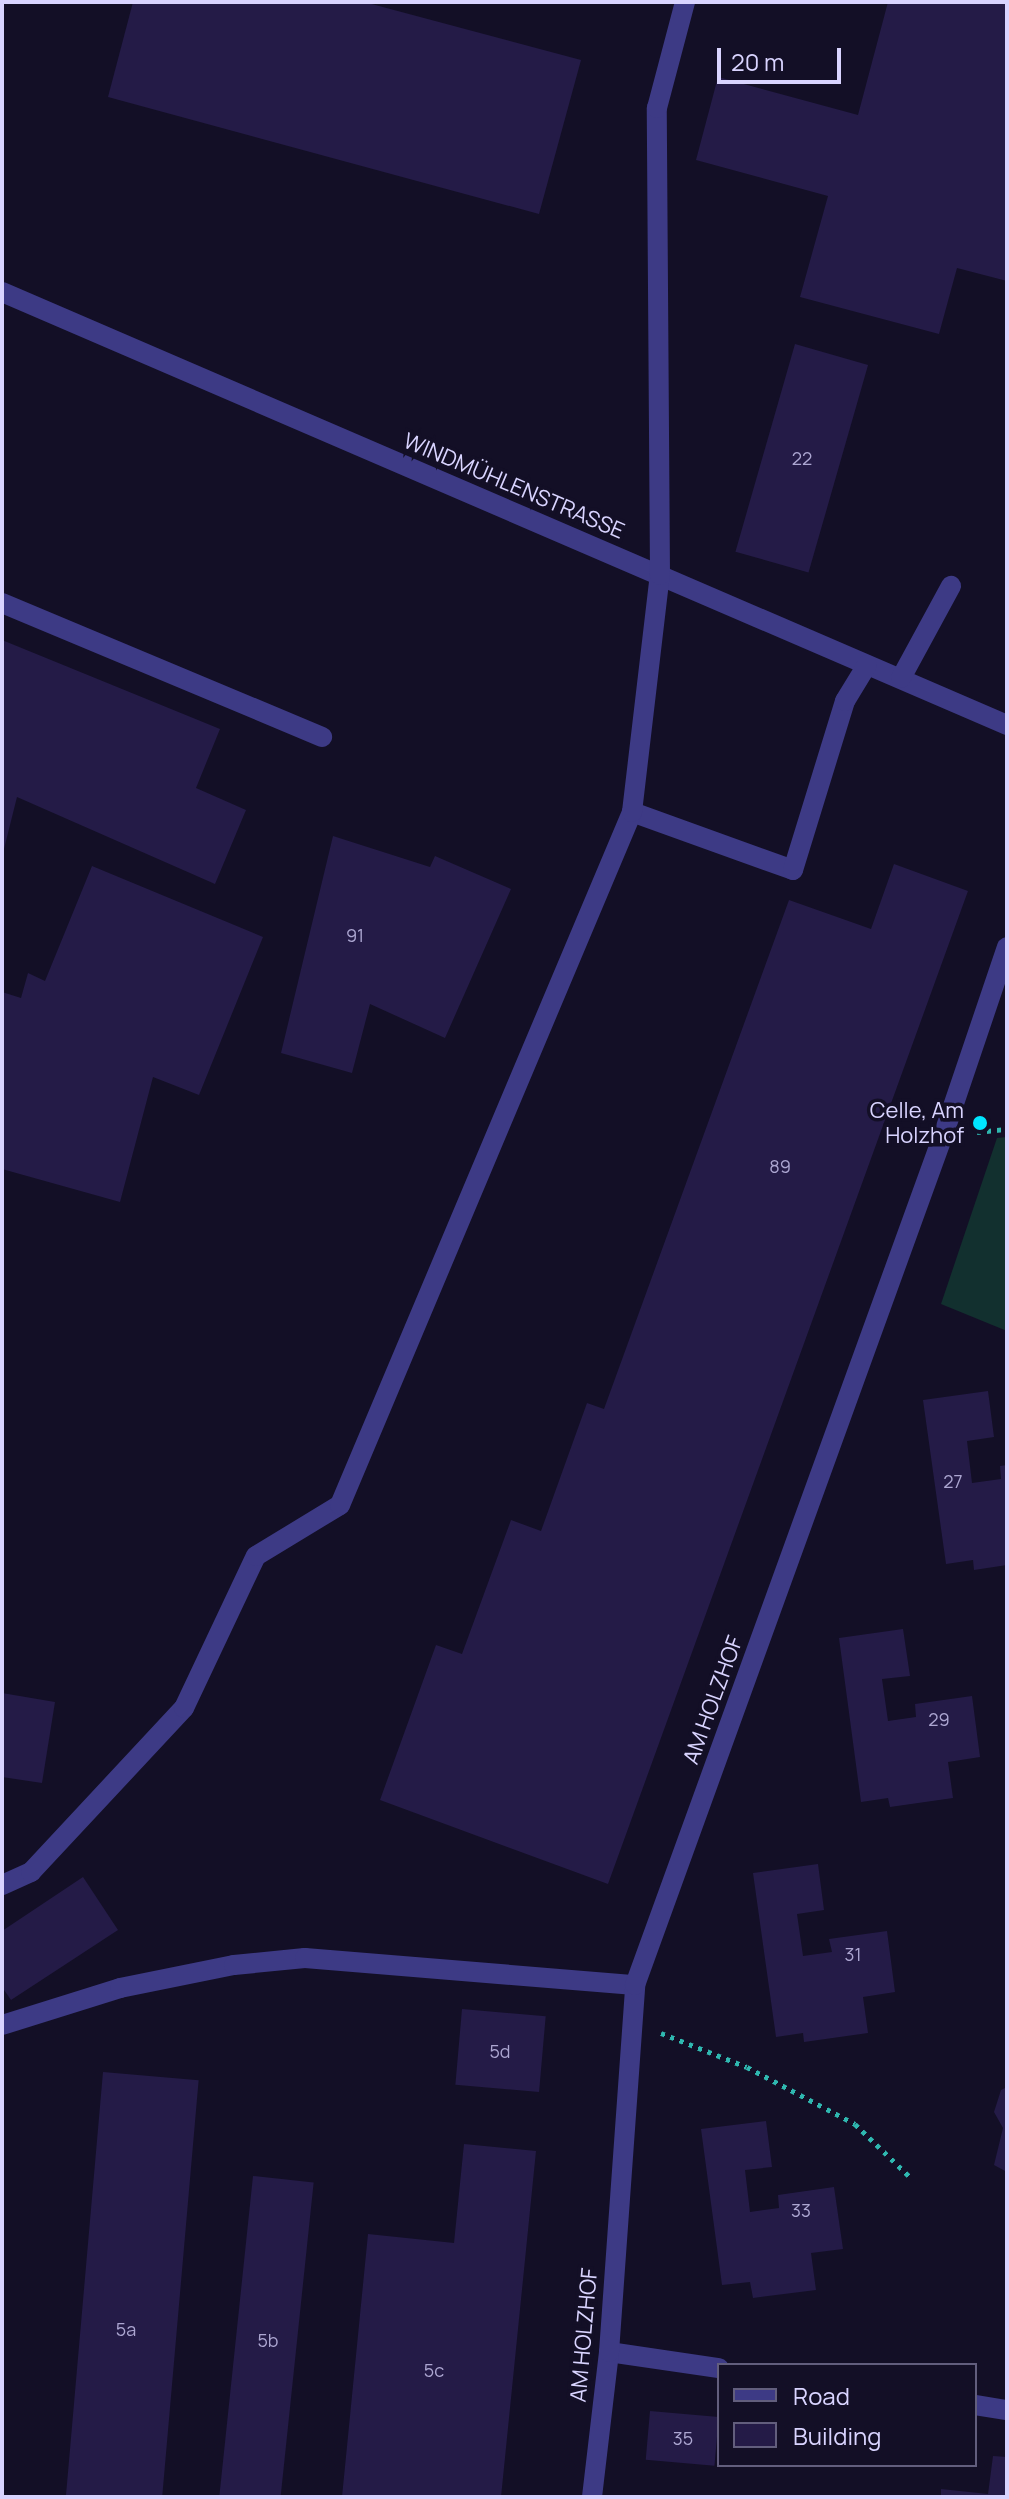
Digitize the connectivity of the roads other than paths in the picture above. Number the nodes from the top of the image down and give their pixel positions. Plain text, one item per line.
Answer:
1 (685, 2) edge
2 (2, 292) edge
3 (660, 575) junction
4 (951, 586) dead end
5 (2, 603) edge
6 (867, 665) junction
7 (901, 678) junction
8 (1007, 725) edge
9 (322, 737) dead end
10 (632, 812) junction
11 (1007, 947) edge
12 (2, 1885) edge
13 (635, 1985) junction
14 (2, 2025) edge
15 (609, 2352) junction
16 (717, 2368) edge
17 (977, 2405) edge
18 (1007, 2410) edge
19 (592, 2497) edge

1 - 3 street
2 - 3 street, WINDMÜHLENSTRASSE
3 - 6 street, WINDMÜHLENSTRASSE
3 - 10 street
4 - 7 street
5 - 9 street
6 - 7 street, WINDMÜHLENSTRASSE
6 - 10 street
7 - 8 street, WINDMÜHLENSTRASSE
10 - 12 street
11 - 13 street, AM HOLZHOF
13 - 14 street
13 - 15 street, AM HOLZHOF
15 - 16 street
15 - 19 street, AM HOLZHOF
17 - 18 street

